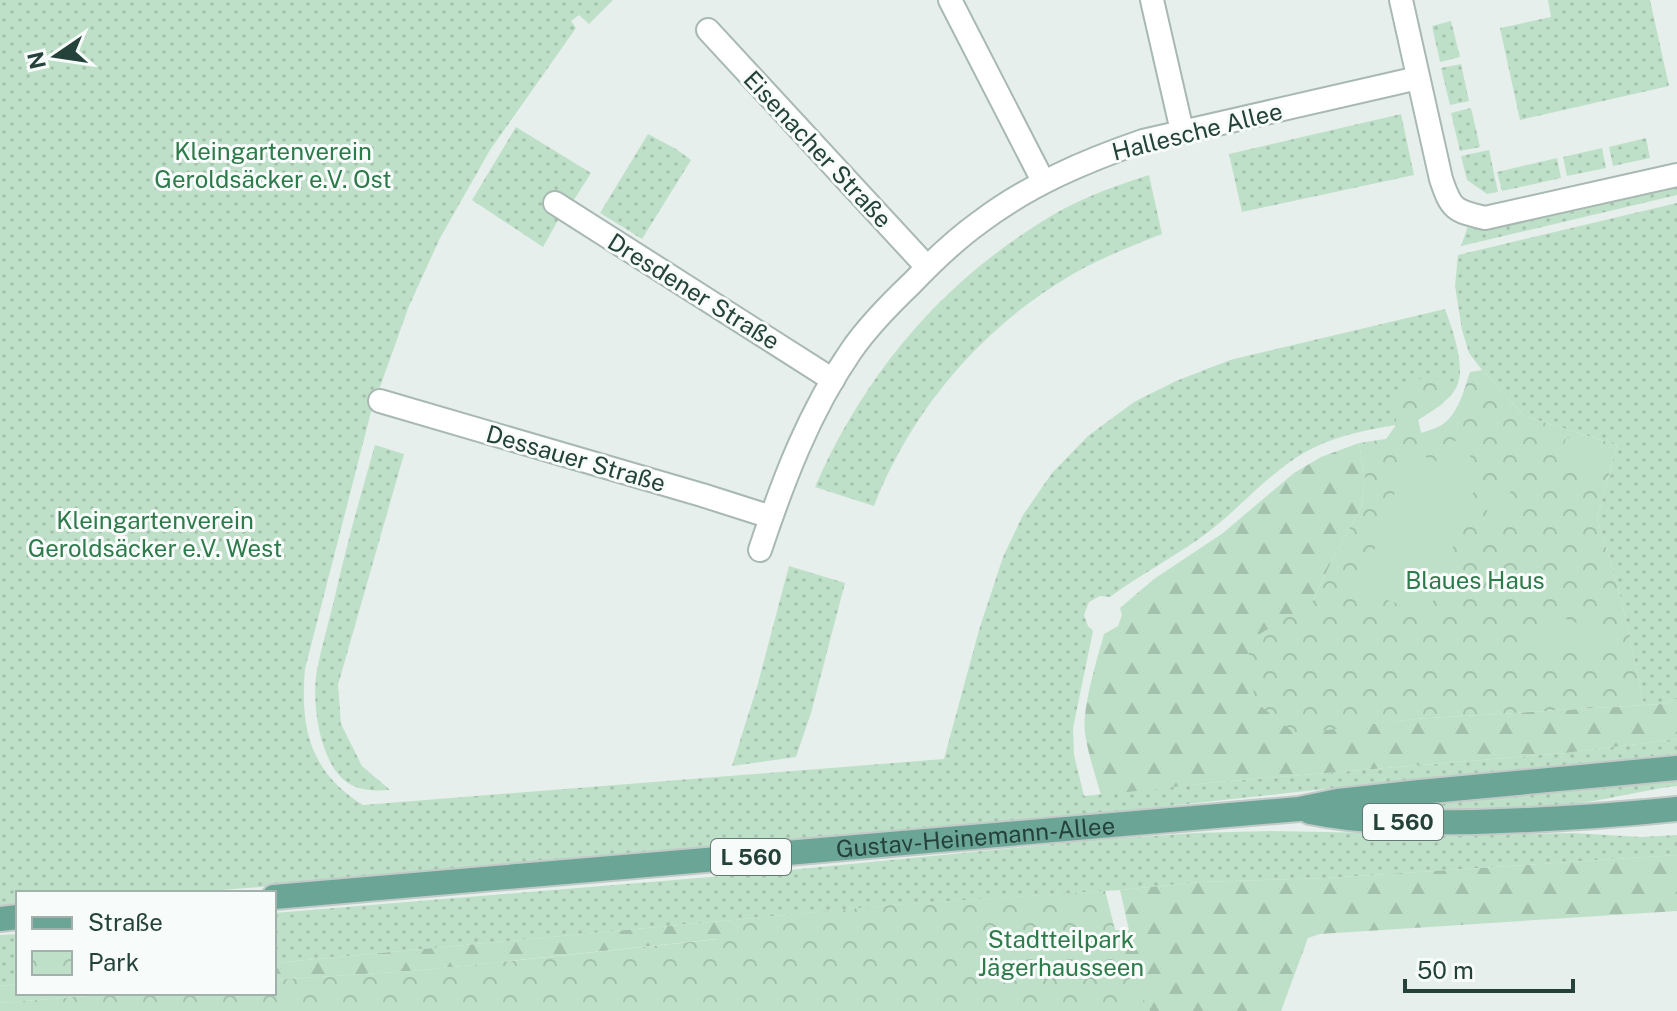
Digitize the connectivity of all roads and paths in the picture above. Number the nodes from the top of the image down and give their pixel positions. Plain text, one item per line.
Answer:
1 (950, 0) edge
2 (1152, 0) edge
3 (1401, 0) edge
4 (708, 30) dead end
5 (1418, 78) junction
6 (1182, 131) junction
7 (1677, 175) edge
8 (1043, 181) junction
9 (555, 203) dead end
10 (927, 267) junction
11 (833, 380) junction
12 (380, 401) dead end
13 (771, 517) junction
14 (760, 550) dead end
15 (1677, 768) edge
16 (1299, 809) junction
17 (1677, 809) edge
18 (276, 897) edge

1 - 8 street
2 - 6 street
3 - 5 street
4 - 10 street, Eisenacher Straße
5 - 6 street, Hallesche Allee
5 - 7 street
6 - 8 street, Hallesche Allee
8 - 10 street, Hallesche Allee
9 - 11 street, Dresdener Straße
10 - 11 street, Hallesche Allee
11 - 13 street, Hallesche Allee
12 - 13 street, Dessauer Straße
13 - 14 street, Hallesche Allee
15 - 16 main road, Gustav-Heinemann-Allee / L 560
16 - 17 main road, L 560
16 - 18 main road, Gustav-Heinemann-Allee / L 560

